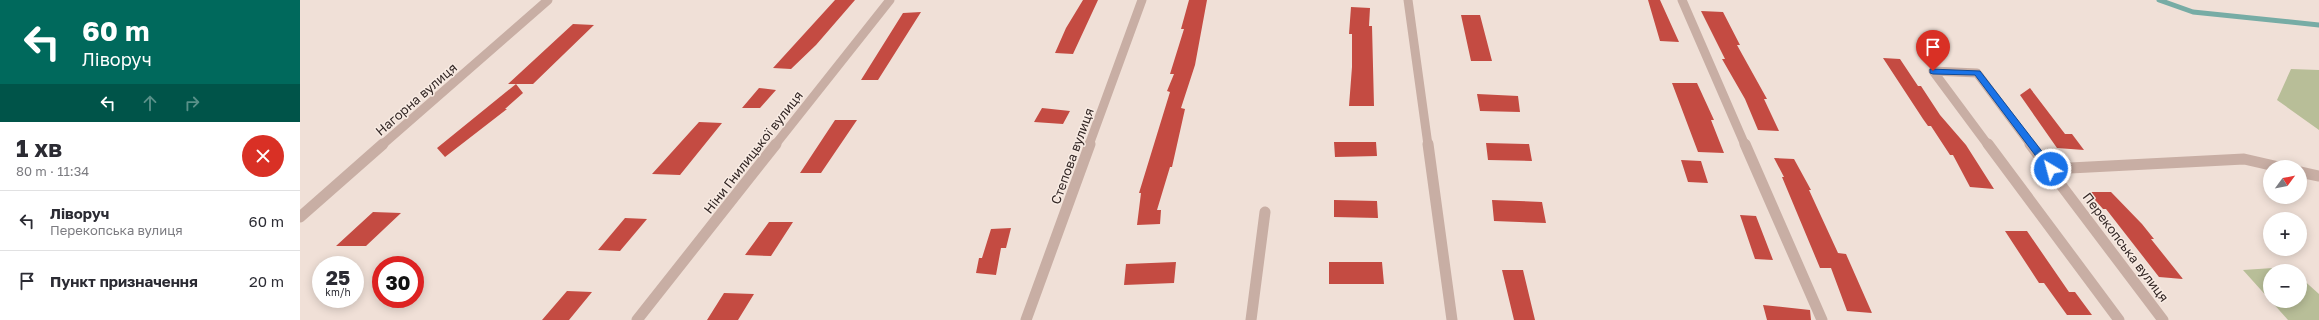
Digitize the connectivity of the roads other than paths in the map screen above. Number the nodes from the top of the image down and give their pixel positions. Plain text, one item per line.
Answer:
1 (548, 0) edge
2 (890, 0) edge
3 (1142, 0) edge
4 (1408, 0) edge
5 (1682, 0) edge
6 (2263, 163) edge
7 (2051, 169) junction
8 (2307, 173) edge
9 (2319, 176) edge
10 (1265, 212) dead end
11 (300, 217) edge
12 (637, 320) edge
13 (1026, 320) edge
14 (1251, 320) edge
15 (1452, 320) edge
16 (1822, 320) edge
17 (2119, 320) edge
18 (2163, 320) edge

1 - 11 street, Нагорна вулиця
2 - 12 street, Ніни Гнилицької вулиця
3 - 13 street, Степова вулиця
4 - 15 street
5 - 16 street
6 - 7 street
7 - 17 street, Перекопська вулиця
7 - 18 street, Перекопська вулиця
8 - 9 street
10 - 14 street

